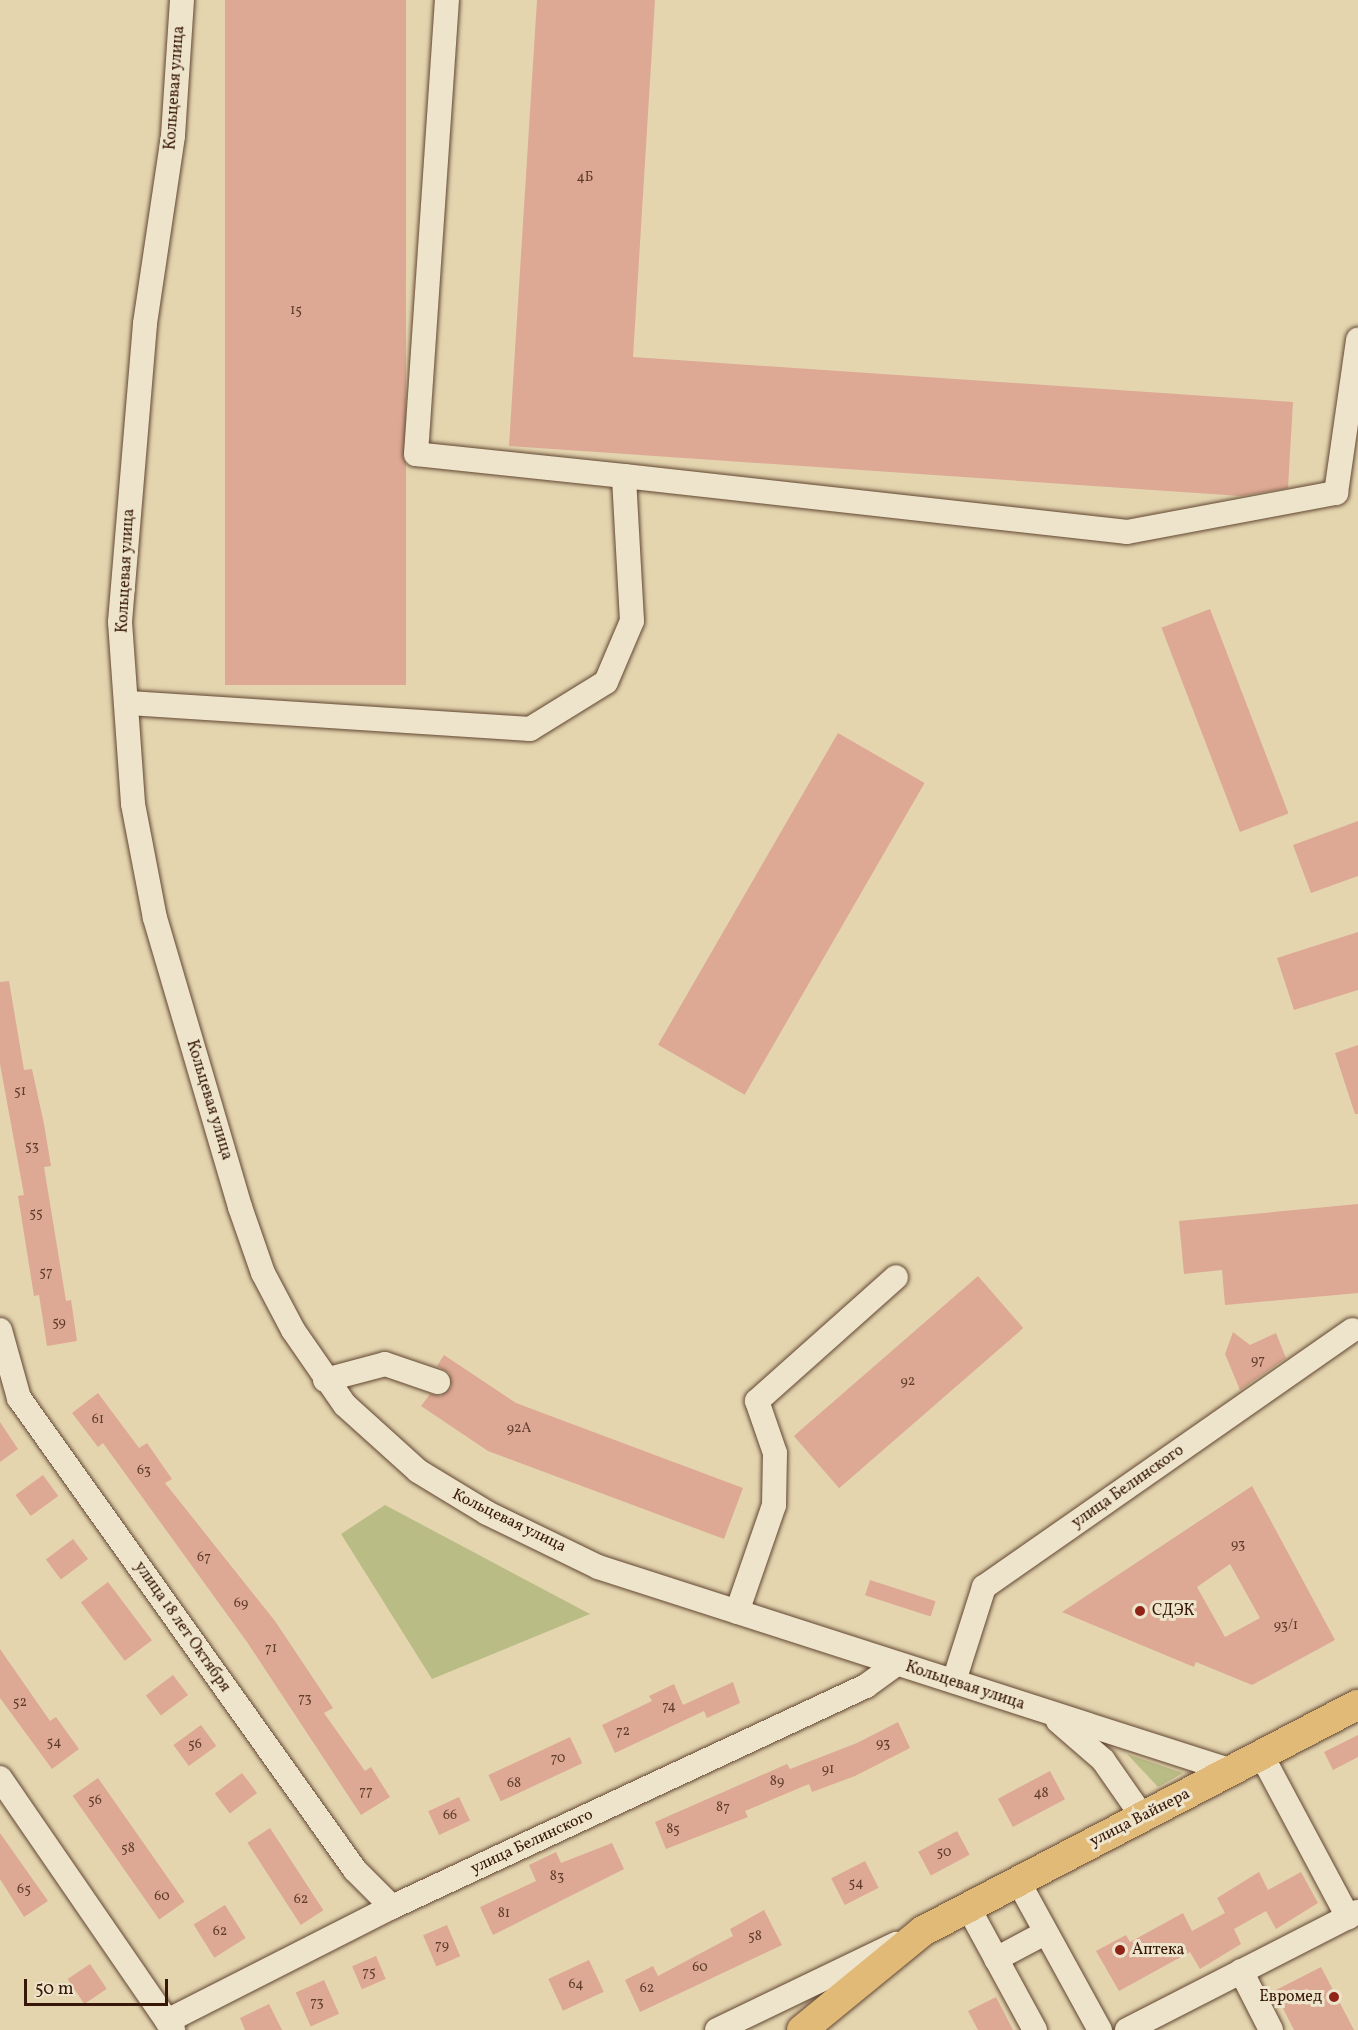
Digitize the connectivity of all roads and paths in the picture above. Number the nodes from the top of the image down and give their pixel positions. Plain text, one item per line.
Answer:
1 (182, 0) edge
2 (447, 0) edge
3 (1358, 340) edge
4 (624, 476) junction
5 (129, 703) junction
6 (896, 1277) dead end
7 (0, 1330) edge
8 (1353, 1330) dead end
9 (325, 1380) junction
10 (438, 1382) dead end
11 (737, 1612) junction
12 (896, 1664) junction
13 (954, 1681) junction
14 (1358, 1705) edge
15 (1049, 1713) junction
16 (1262, 1756) junction
17 (1232, 1771) junction
18 (0, 1778) edge
19 (1142, 1816) junction
20 (1018, 1881) junction
21 (392, 1907) junction
22 (968, 1907) junction
23 (1353, 1915) edge
24 (923, 1931) junction
25 (1046, 1933) junction
26 (996, 1959) junction
27 (1241, 1971) junction
28 (170, 2026) edge
29 (717, 2030) edge
30 (802, 2030) edge
31 (1035, 2030) edge
32 (1100, 2030) edge
33 (1127, 2030) edge
34 (1271, 2030) edge

1 - 5 street, Кольцевая улица
2 - 4 street
3 - 4 street
4 - 5 street
5 - 9 street, Кольцевая улица
6 - 11 street
7 - 21 street, улица 18 лет Октября
8 - 13 street, улица Белинского
9 - 10 street
9 - 11 street, Кольцевая улица
11 - 12 street, Кольцевая улица
12 - 13 street, Кольцевая улица
12 - 21 street, улица Белинского
13 - 15 street, Кольцевая улица
14 - 16 main road, улица Вайнера
15 - 17 street, Кольцевая улица
15 - 19 street, Кольцевая улица
16 - 17 main road, улица Вайнера
16 - 23 street
17 - 19 main road, улица Вайнера
18 - 28 street, улица Белинского
19 - 20 main road, улица Вайнера
20 - 22 main road, улица Вайнера
20 - 25 street
21 - 28 street, улица Белинского
22 - 24 main road, улица Вайнера
22 - 26 street
23 - 27 street
24 - 29 street, улица Вайнера
24 - 30 main road, улица Вайнера
25 - 26 street
25 - 32 street
26 - 31 street
27 - 33 street
27 - 34 street

